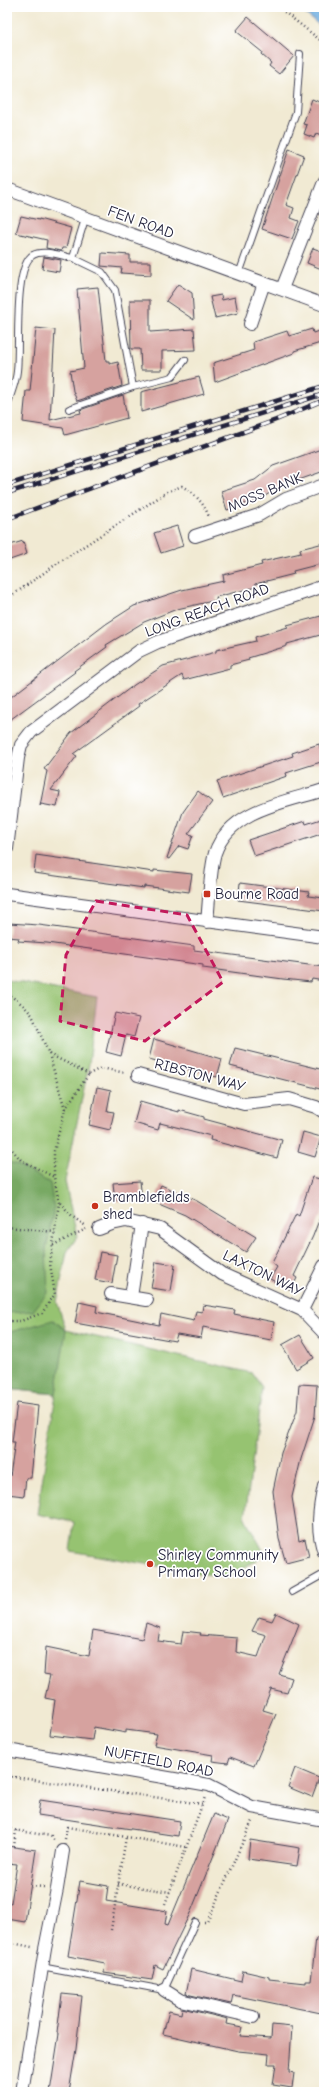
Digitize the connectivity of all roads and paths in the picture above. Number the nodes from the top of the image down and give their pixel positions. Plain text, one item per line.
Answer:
1 (278, 7) edge
2 (324, 43) edge
3 (300, 54) dead end
4 (324, 182) edge
5 (7, 189) edge
6 (85, 219) junction
7 (73, 258) junction
8 (239, 274) junction
9 (264, 283) junction
10 (282, 289) junction
11 (324, 305) edge
12 (250, 324) dead end
13 (185, 360) dead end
14 (133, 387) junction
15 (7, 407) edge
16 (69, 409) dead end
17 (324, 485) edge
18 (214, 530) junction
19 (195, 536) dead end
20 (324, 586) edge
21 (7, 599) edge
22 (324, 790) edge
23 (7, 849) edge
24 (7, 894) edge
25 (207, 922) junction
26 (324, 938) edge
27 (7, 993) edge
28 (49, 1054) junction
29 (90, 1074) junction
30 (138, 1075) joint
31 (65, 1109) junction
32 (324, 1112) edge
33 (7, 1144) edge
34 (54, 1177) junction
35 (59, 1203) junction
36 (142, 1224) junction
37 (7, 1226) edge
38 (99, 1229) dead end
39 (55, 1232) junction
40 (53, 1245) junction
41 (324, 1266) edge
42 (111, 1294) dead end
43 (131, 1297) junction
44 (147, 1300) dead end
45 (302, 1310) junction
46 (7, 1321) edge
47 (324, 1333) edge
48 (324, 1486) edge
49 (324, 1552) edge
50 (324, 1574) edge
51 (292, 1592) dead end
52 (7, 1750) edge
53 (7, 1776) edge
54 (209, 1785) junction
55 (202, 1804) junction
56 (258, 1808) junction
57 (324, 1820) edge
58 (7, 1829) edge
59 (16, 1830) junction
60 (126, 1837) junction
61 (14, 1847) dead end
62 (186, 1847) junction
63 (63, 1851) junction
64 (118, 1884) junction
65 (170, 1892) junction
66 (166, 1904) dead end
67 (195, 1922) dead end
68 (207, 1922) dead end
69 (111, 1930) dead end
70 (7, 1942) edge
71 (45, 1949) junction
72 (41, 1967) junction
73 (164, 1990) junction
74 (253, 2016) dead end
75 (22, 2092) edge

1 - 2 path
3 - 8 lane
4 - 10 street
5 - 6 street, FEN ROAD
6 - 7 lane
6 - 8 street, FEN ROAD
7 - 14 lane
7 - 15 lane
8 - 9 street, FEN ROAD
9 - 10 street, FEN ROAD
9 - 12 street
10 - 11 street, FEN ROAD
13 - 14 lane
14 - 16 lane
17 - 18 street, MOSS BANK
18 - 19 street, MOSS BANK
18 - 21 path
20 - 23 street, LONG REACH ROAD
22 - 25 street
24 - 25 street
25 - 26 street
27 - 28 path
28 - 29 path
28 - 31 path
29 - 30 path
29 - 31 path
30 - 32 street, RIBSTON WAY
31 - 34 path
33 - 34 path
34 - 35 path
35 - 39 path
35 - 40 path
36 - 38 street, LAXTON WAY
36 - 43 street
36 - 45 street, LAXTON WAY
37 - 39 path
39 - 40 path
40 - 46 path
41 - 45 street
42 - 43 street
43 - 44 street
45 - 47 street, LAXTON WAY
48 - 49 street
50 - 51 lane
52 - 54 street, NUFFIELD ROAD
53 - 55 path
54 - 55 path
54 - 56 street, NUFFIELD ROAD
55 - 62 path
56 - 57 street, NUFFIELD ROAD
56 - 68 path
58 - 59 path
59 - 61 path
59 - 63 path
60 - 62 path
60 - 63 path
60 - 64 path
62 - 65 path
63 - 71 street
64 - 65 path
64 - 69 path
65 - 66 path
67 - 73 lane
70 - 71 path
71 - 72 street
72 - 73 lane
72 - 75 street
73 - 74 street

